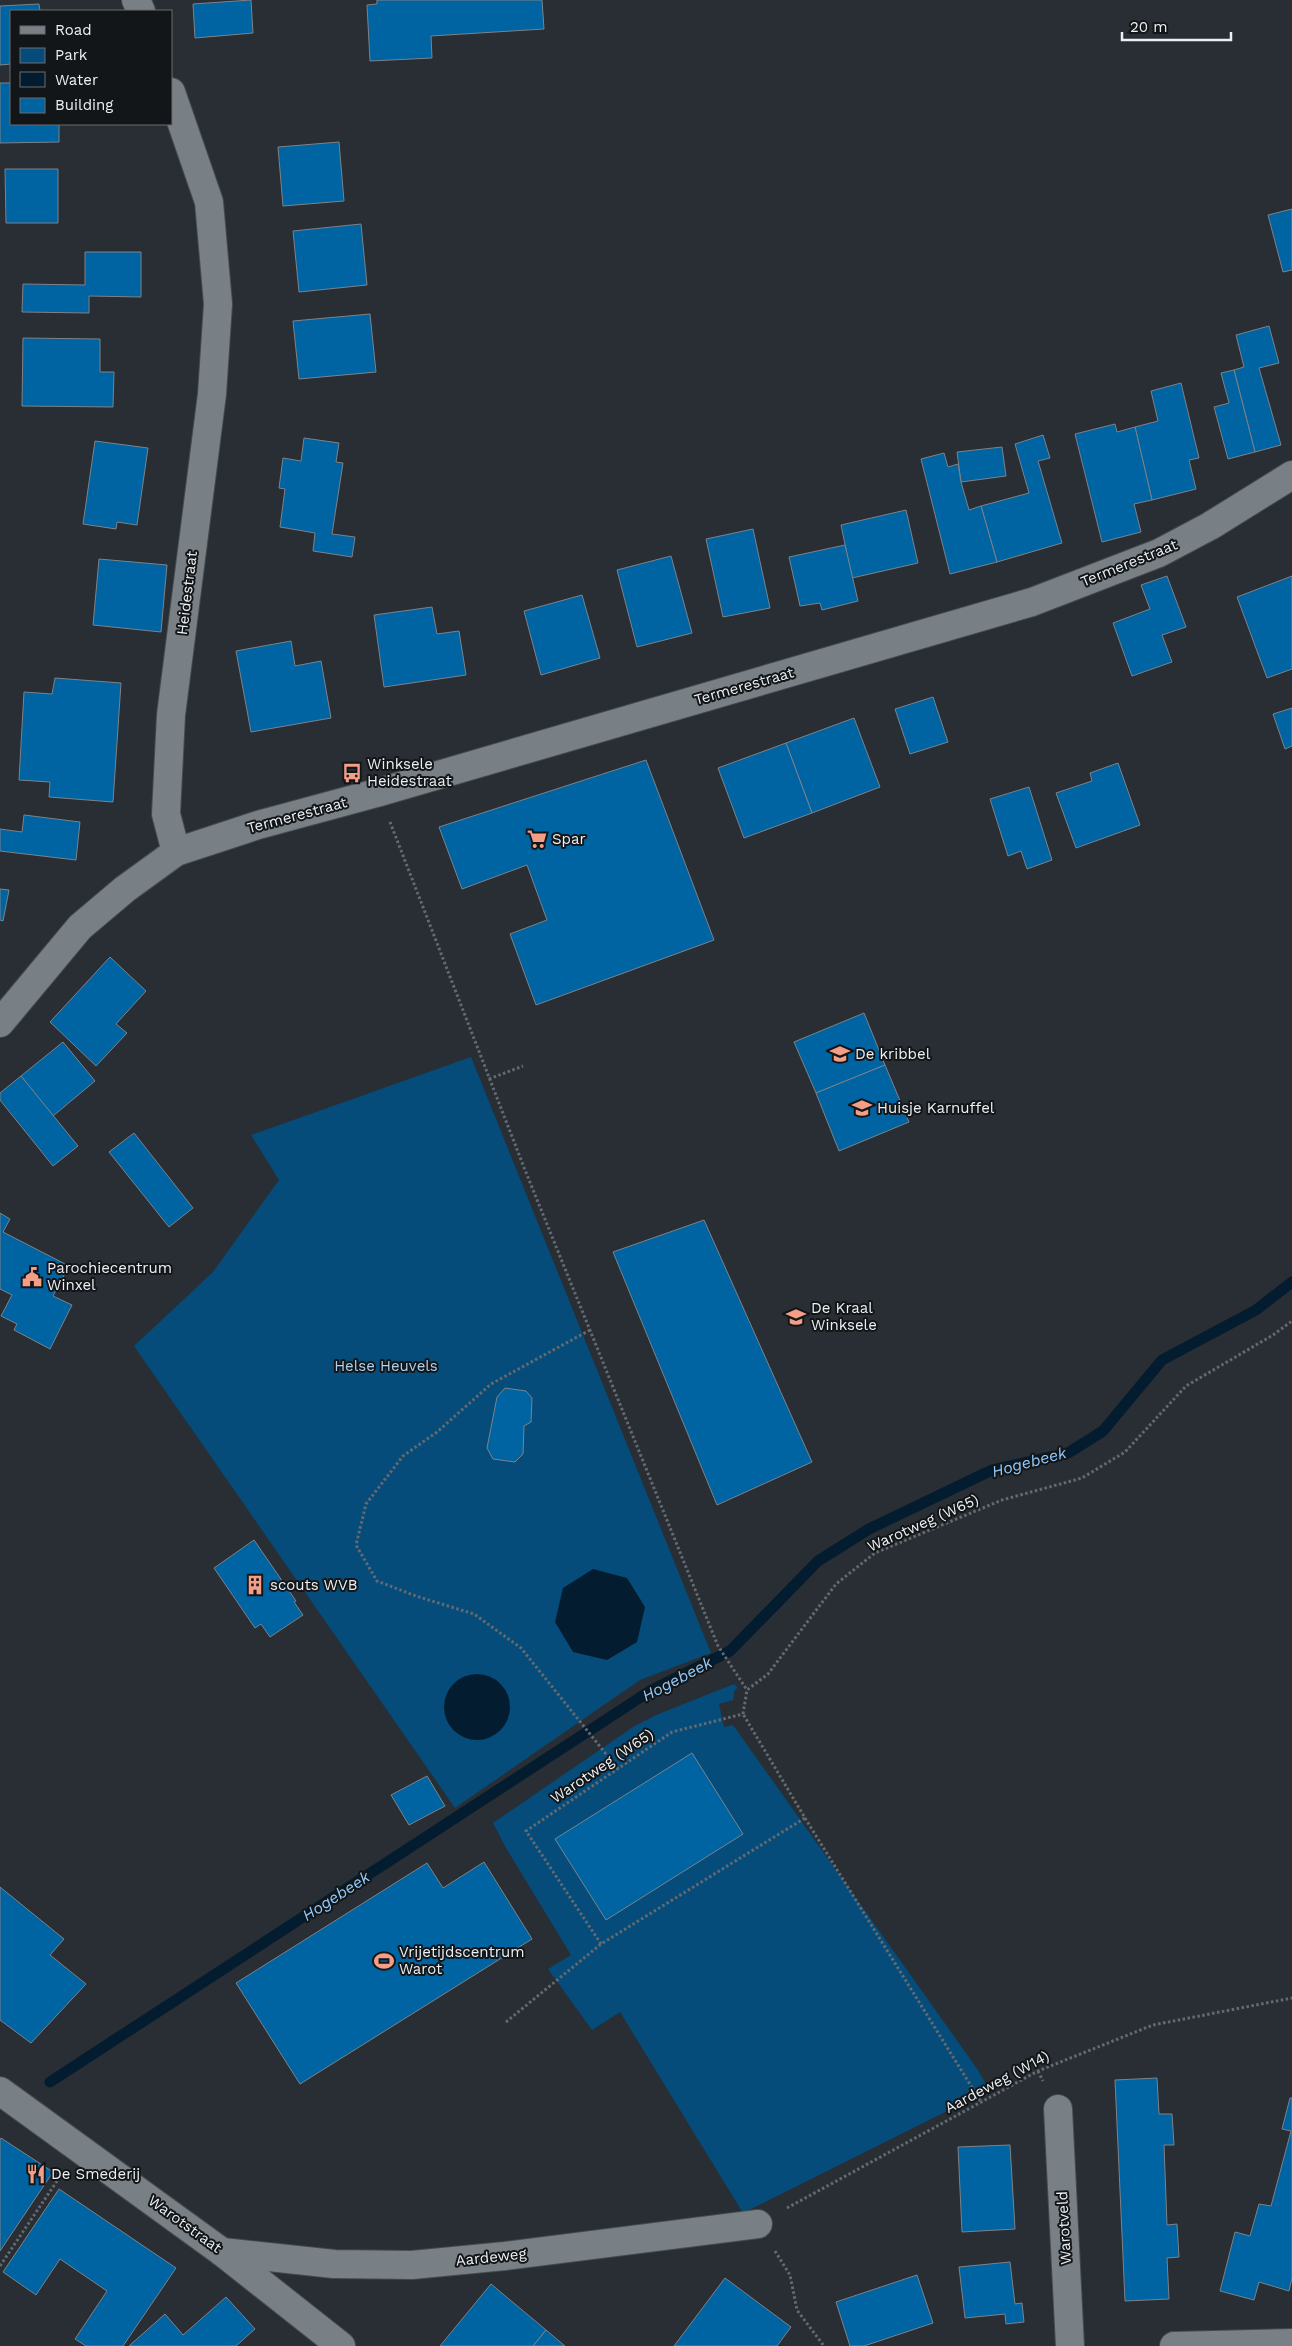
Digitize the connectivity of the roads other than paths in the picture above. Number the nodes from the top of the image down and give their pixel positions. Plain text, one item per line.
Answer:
1 (172, 95) edge
2 (1292, 475) edge
3 (176, 852) junction
4 (0, 1024) edge
5 (0, 2091) edge
6 (1058, 2109) dead end
7 (758, 2224) road end
8 (222, 2252) junction
9 (1292, 2343) edge
10 (1235, 2345) edge
11 (341, 2346) edge
12 (1070, 2346) edge
13 (1174, 2346) edge

1 - 3 street, Heidestraat
2 - 3 street, Termerestraat
3 - 4 street
5 - 8 street, Warotstraat
6 - 12 street, Warotveld
7 - 8 street, Aardeweg
8 - 11 street, Warotstraat
9 - 10 street
10 - 13 street

